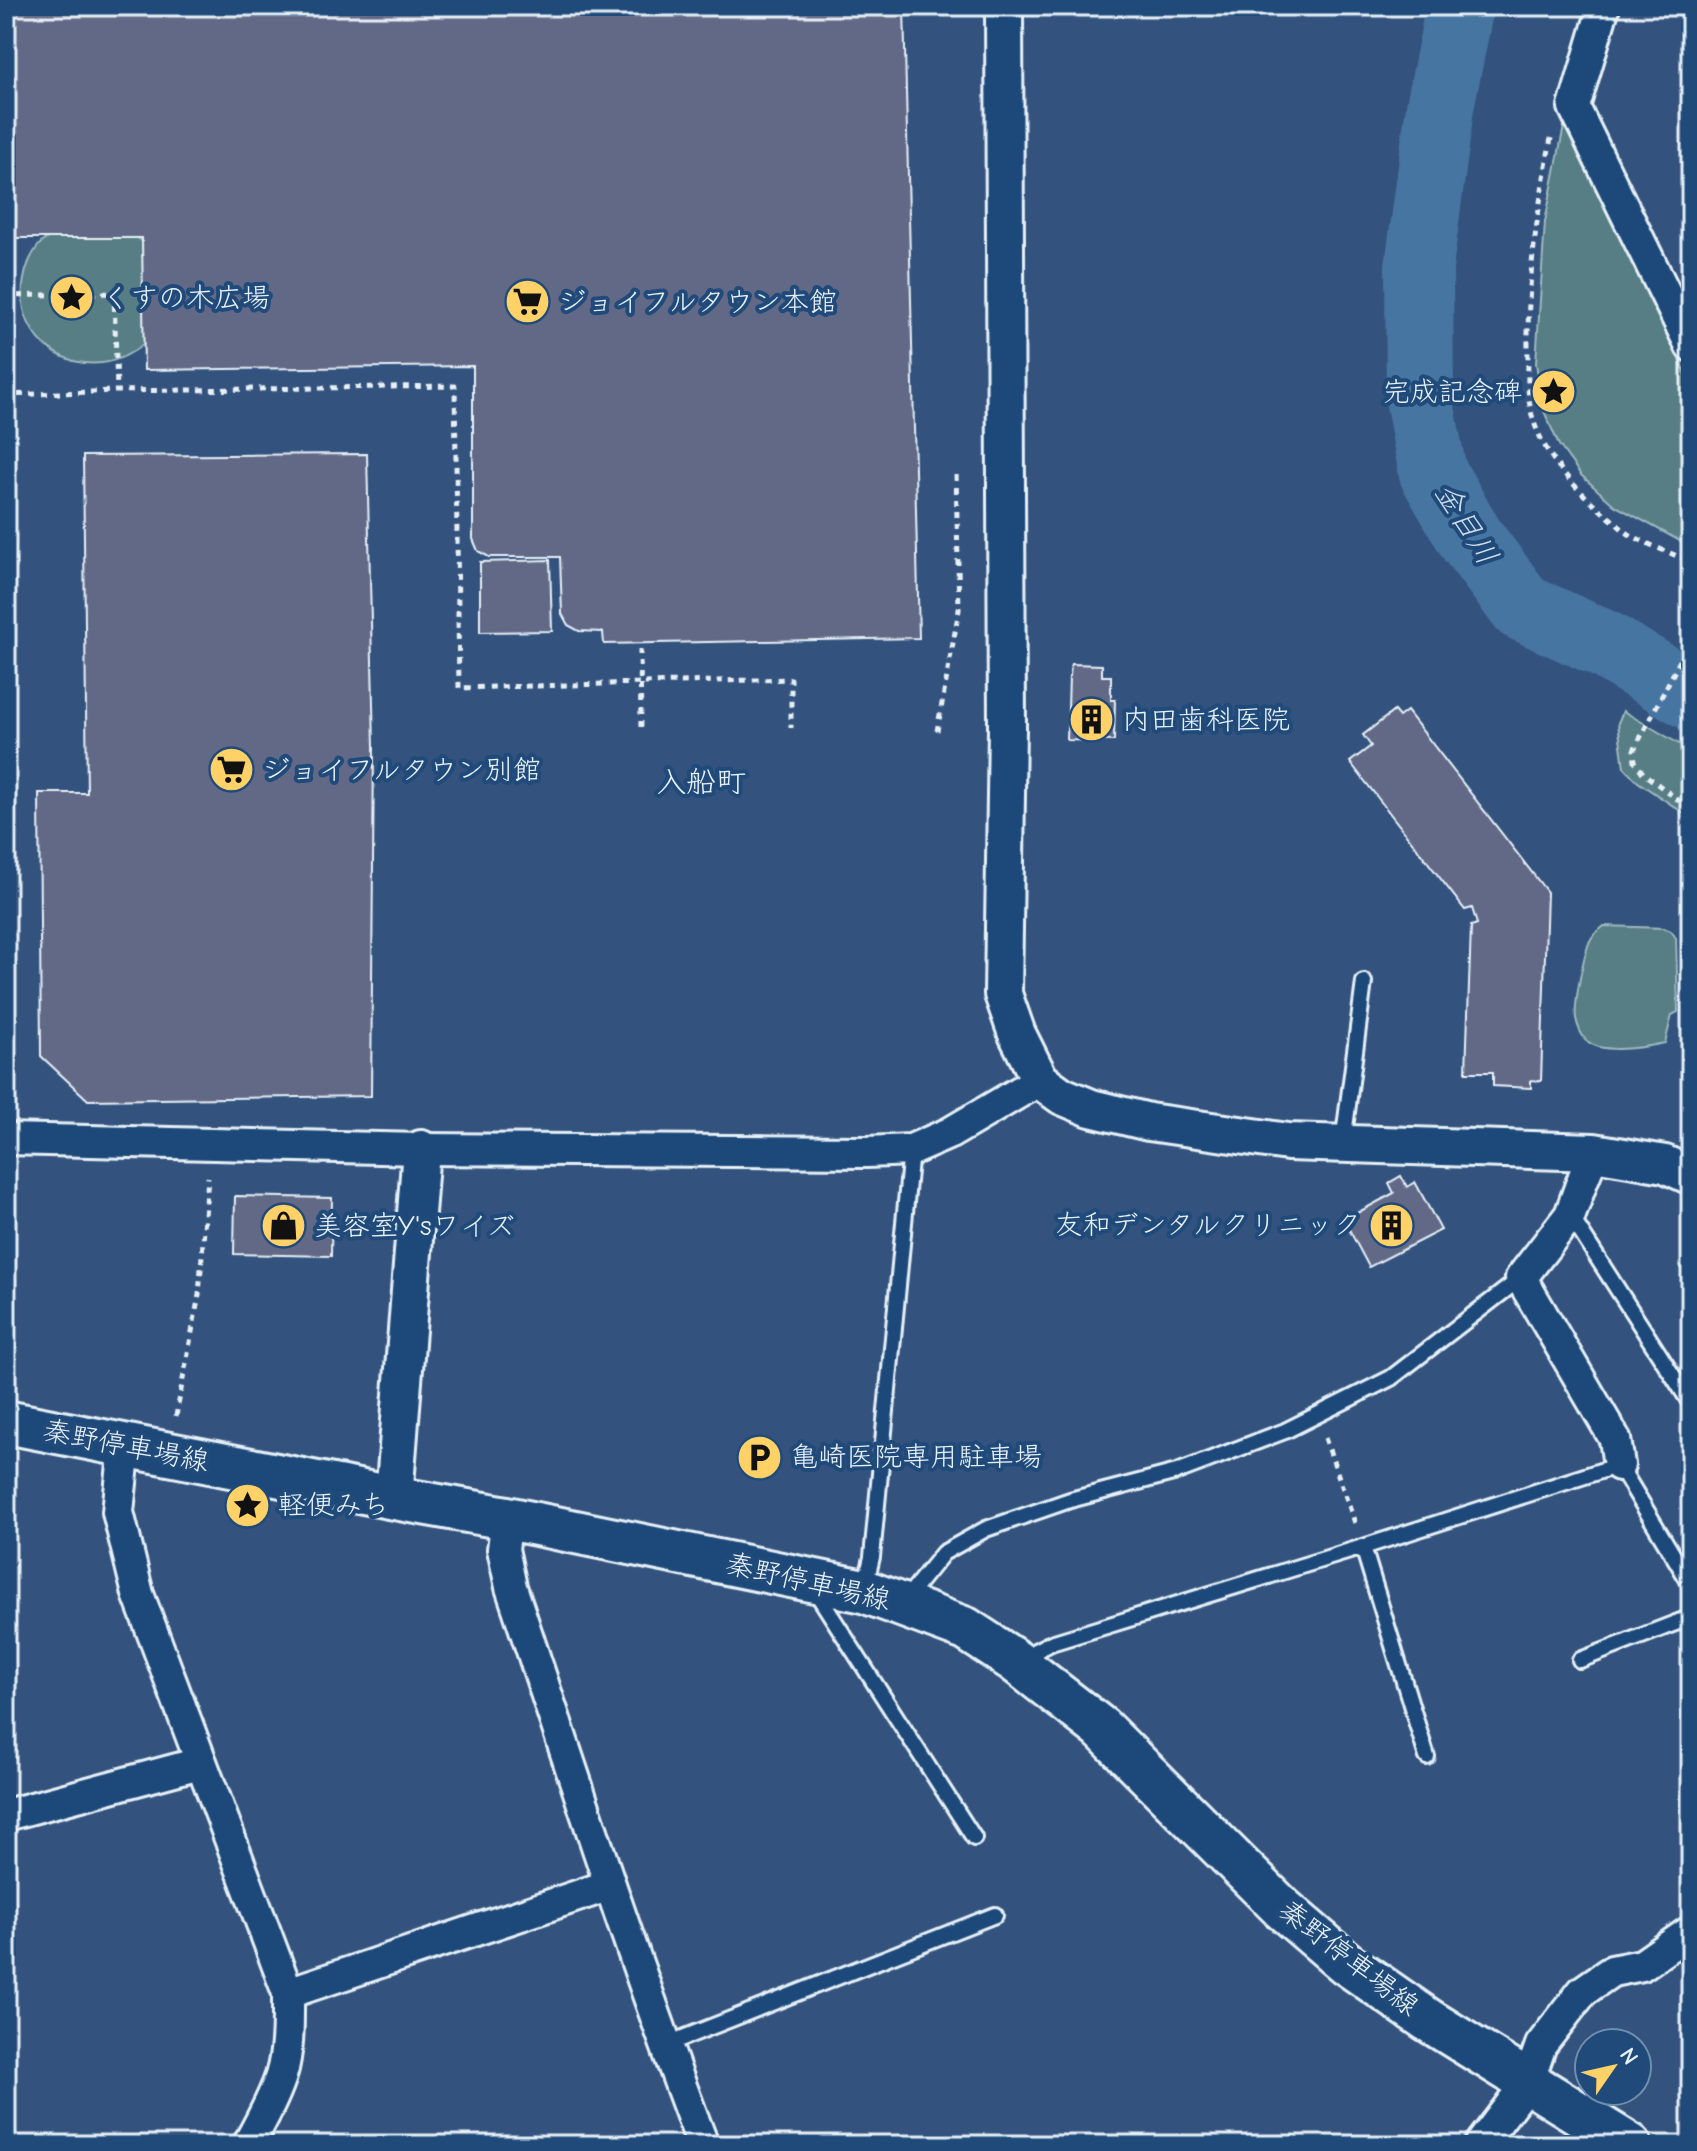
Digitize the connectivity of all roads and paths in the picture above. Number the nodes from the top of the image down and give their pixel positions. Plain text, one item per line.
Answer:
1 (1004, 6) edge
2 (1604, 6) edge
3 (1574, 107) junction
4 (6, 296) edge
5 (1691, 346) edge
6 (117, 391) junction
7 (6, 395) edge
8 (956, 472) dead end
9 (1691, 562) edge
10 (1691, 639) edge
11 (640, 649) dead end
12 (641, 684) junction
13 (791, 728) dead end
14 (641, 730) dead end
15 (937, 731) dead end
16 (1691, 810) edge
17 (1364, 982) dead end
18 (1040, 1080) junction
19 (6, 1139) edge
20 (210, 1144) junction
21 (1343, 1144) junction
22 (421, 1149) junction
23 (911, 1150) junction
24 (1594, 1152) junction
25 (1691, 1176) edge
26 (1570, 1215) junction
27 (1521, 1278) junction
28 (1691, 1404) edge
29 (1318, 1416) junction
30 (6, 1422) edge
31 (125, 1445) junction
32 (171, 1455) junction
33 (1619, 1465) junction
34 (394, 1498) junction
35 (507, 1518) junction
36 (1363, 1547) junction
37 (808, 1579) junction
38 (1691, 1585) edge
39 (883, 1598) junction
40 (1691, 1617) edge
41 (1580, 1660) dead end
42 (1015, 1661) junction
43 (1427, 1757) dead end
44 (200, 1763) junction
45 (6, 1815) edge
46 (974, 1838) dead end
47 (610, 1885) junction
48 (995, 1915) dead end
49 (1691, 1931) edge
50 (288, 1993) junction
51 (665, 2045) junction
52 (1528, 2082) junction
53 (248, 2145) edge
54 (703, 2145) edge
55 (1480, 2145) edge
56 (1630, 2145) edge

1 - 18 street
2 - 3 street
3 - 5 street
3 - 9 path
4 - 6 path
6 - 7 path
6 - 12 path
8 - 15 path
10 - 16 path
11 - 12 path
12 - 13 path
12 - 14 path
17 - 21 lane
18 - 21 street
18 - 23 street
19 - 20 street
20 - 22 street
20 - 32 path
21 - 24 street
22 - 23 street
22 - 34 street
23 - 39 lane
24 - 25 street
24 - 26 street
26 - 27 street
26 - 28 lane
27 - 29 lane
27 - 33 street
29 - 36 path
29 - 39 lane
30 - 31 main road, 秦野停車場線
31 - 32 main road, 秦野停車場線
31 - 44 street
32 - 34 main road, 秦野停車場線
33 - 36 lane
33 - 38 lane
34 - 35 main road, 秦野停車場線
35 - 37 main road, 秦野停車場線
35 - 47 street
36 - 42 lane
36 - 43 lane
37 - 39 main road, 秦野停車場線
37 - 46 lane
39 - 42 main road, 秦野停車場線
40 - 41 lane
42 - 52 main road, 秦野停車場線
44 - 45 street
44 - 50 street
47 - 50 street
47 - 51 street
48 - 51 lane
49 - 52 street
50 - 53 street
51 - 54 street
52 - 55 street
52 - 56 main road, 秦野停車場線

